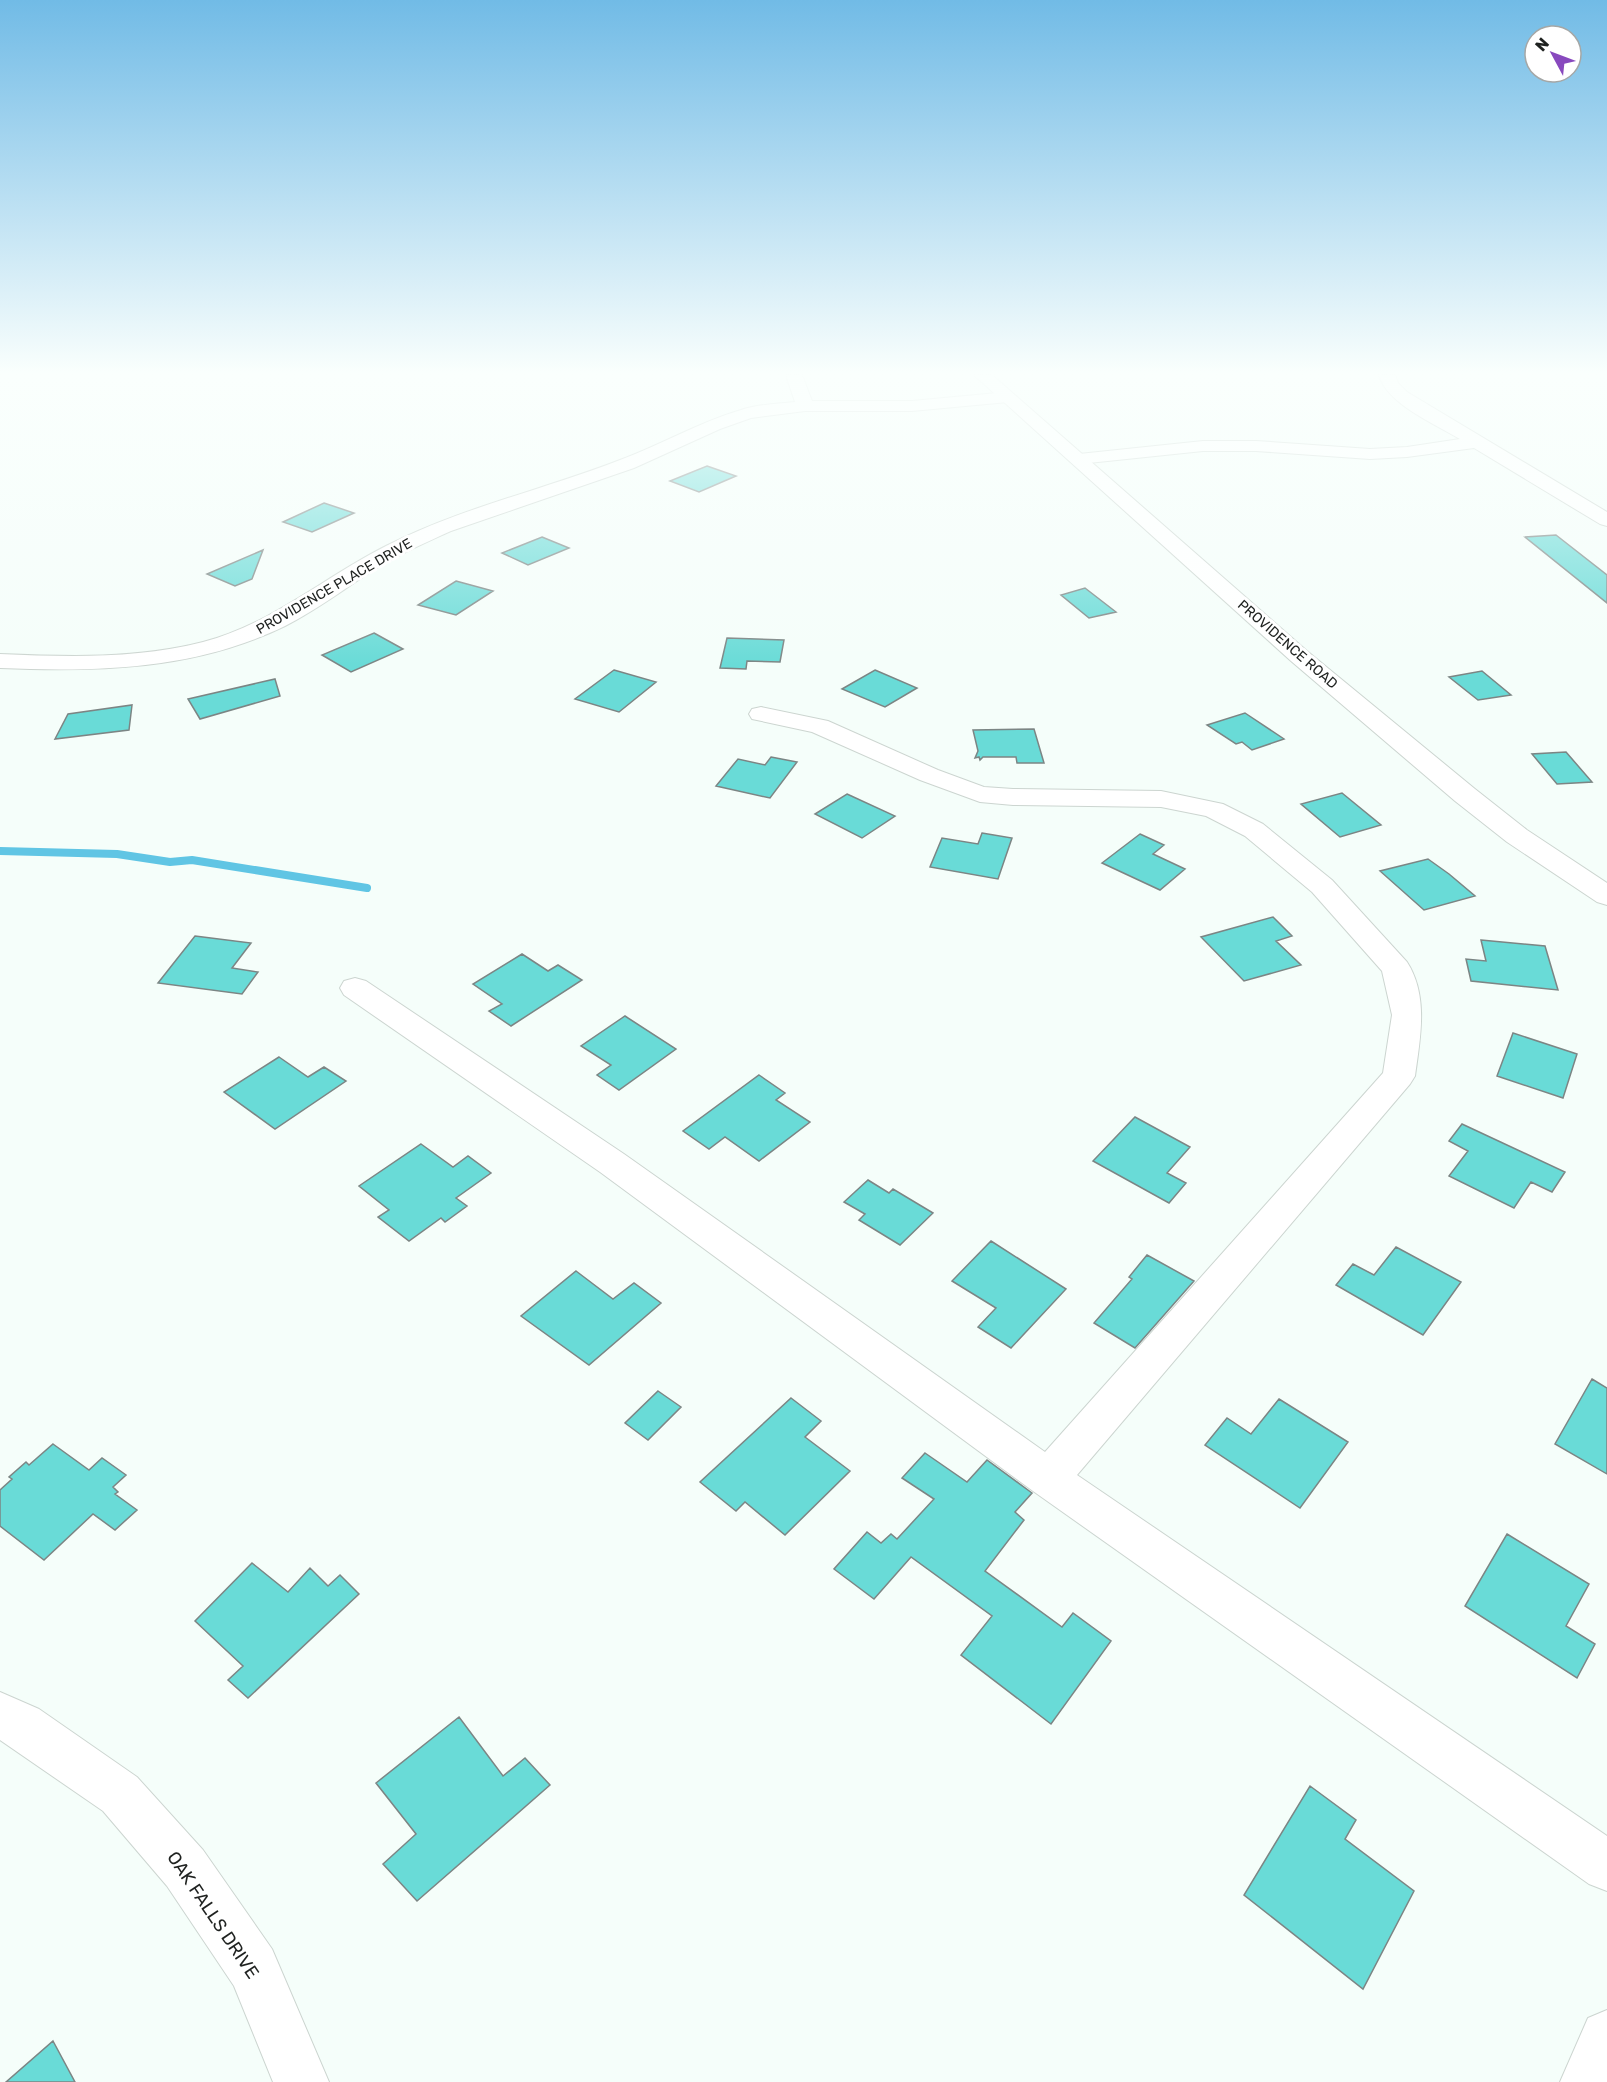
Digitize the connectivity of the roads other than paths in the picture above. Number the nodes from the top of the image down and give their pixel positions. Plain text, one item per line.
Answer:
1 (604, 472) edge
2 (1093, 472) edge
3 (1527, 472) edge
4 (1607, 520) edge
5 (0, 662) edge
6 (761, 714) dead end
7 (1607, 896) edge
8 (356, 988) dead end
9 (1048, 1478) junction
10 (0, 1715) edge
11 (1607, 1866) edge
12 (1607, 2037) edge
13 (301, 2082) edge
14 (1588, 2082) edge

1 - 5 street, PROVIDENCE PLACE DRIVE
2 - 7 street, PROVIDENCE ROAD
3 - 4 street
6 - 9 street
8 - 9 street
9 - 11 street
10 - 13 street, OAK FALLS DRIVE
12 - 14 street

